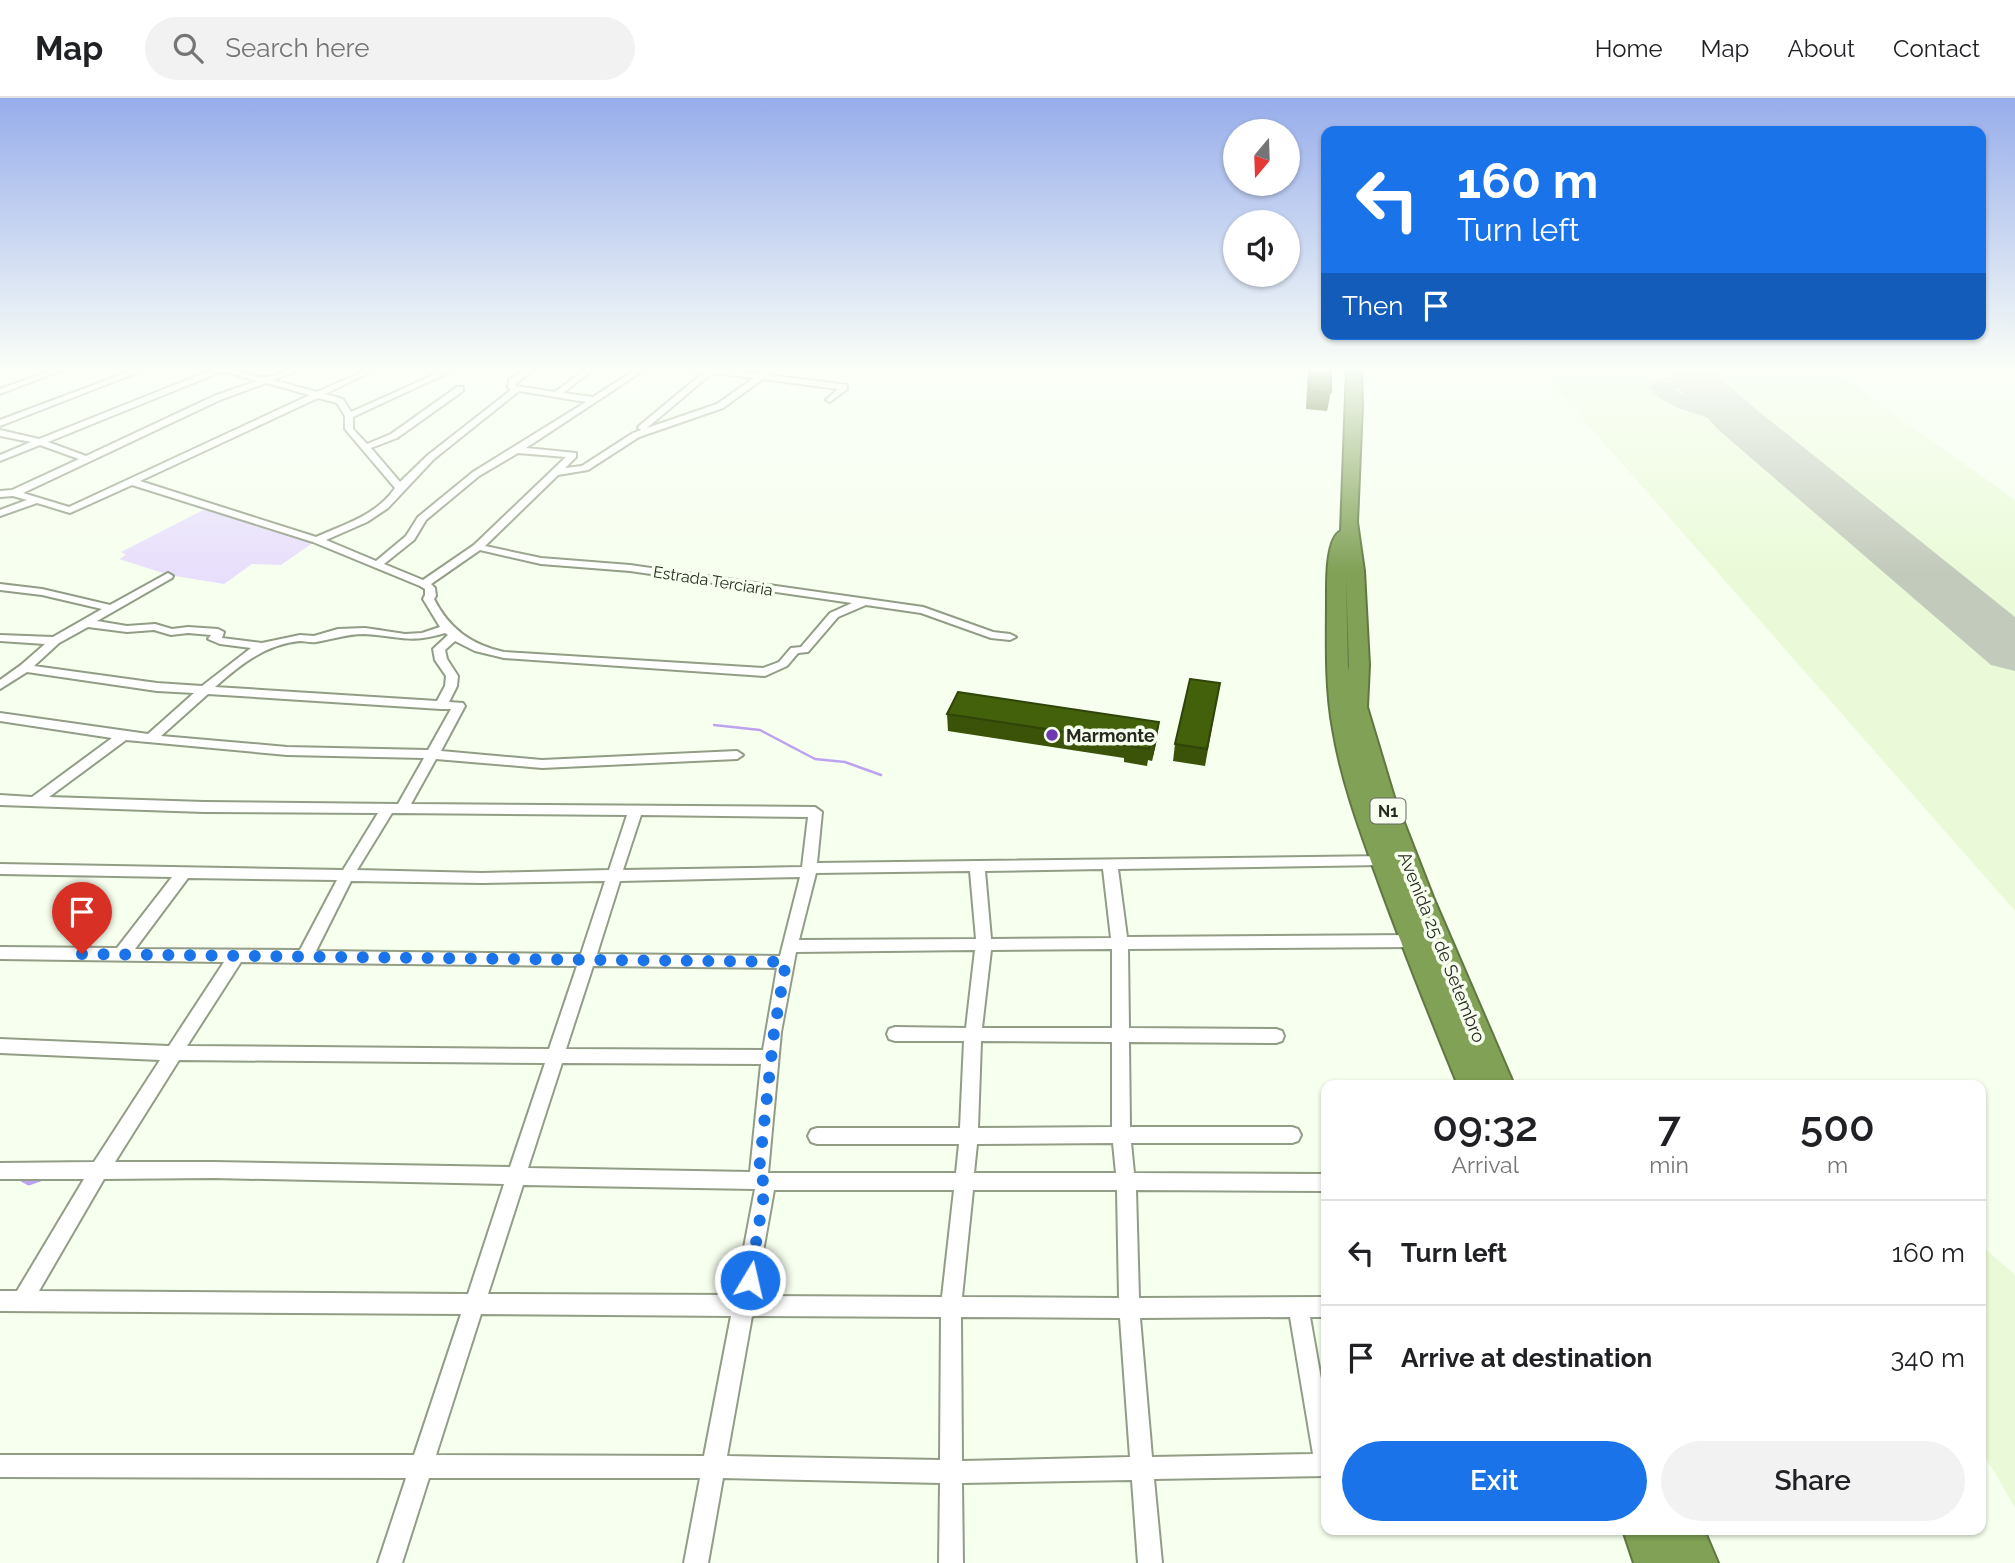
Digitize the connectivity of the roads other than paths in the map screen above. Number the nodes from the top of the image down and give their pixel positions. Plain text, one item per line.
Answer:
1 (15, 436) edge
2 (55, 436) edge
3 (135, 436) edge
4 (228, 436) edge
5 (355, 436) edge
6 (393, 436) edge
7 (457, 436) edge
8 (538, 436) edge
9 (634, 436) edge
10 (1353, 436) edge
11 (41, 442) junction
12 (364, 449) junction
13 (517, 450) junction
14 (0, 458) edge
15 (86, 459) junction
16 (557, 472) junction
17 (131, 481) junction
18 (400, 488) junction
19 (14, 493) junction
20 (0, 494) edge
21 (34, 501) junction
22 (0, 513) edge
23 (1348, 522) junction
24 (317, 540) junction
25 (478, 547) junction
26 (378, 564) junction
27 (168, 576) dead end
28 (424, 584) junction
29 (0, 587) edge
30 (866, 601) junction
31 (111, 608) junction
32 (86, 623) junction
33 (449, 633) junction
34 (1010, 637) dead end
35 (0, 638) edge
36 (55, 641) junction
37 (262, 646) junction
38 (25, 668) junction
39 (0, 685) edge
40 (204, 691) junction
41 (440, 705) junction
42 (0, 717) edge
43 (123, 736) junction
44 (150, 739) junction
45 (430, 754) junction
46 (737, 755) dead end
47 (0, 800) edge
48 (35, 801) junction
49 (396, 807) junction
50 (635, 812) junction
51 (1383, 860) junction
52 (1110, 864) junction
53 (977, 867) junction
54 (0, 869) edge
55 (809, 870) junction
56 (183, 874) junction
57 (346, 877) junction
58 (614, 877) junction
59 (1413, 941) junction
60 (984, 944) junction
61 (1120, 945) junction
62 (0, 953) edge
63 (789, 954) junction
64 (121, 955) junction
65 (236, 956) junction
66 (304, 958) junction
67 (584, 962) junction
68 (895, 1034) dead end
69 (974, 1036) junction
70 (1276, 1036) dead end
71 (1119, 1037) junction
72 (0, 1046) edge
73 (173, 1053) junction
74 (555, 1054) junction
75 (770, 1057) junction
76 (1471, 1080) edge
77 (1497, 1080) edge
78 (969, 1134) junction
79 (1121, 1134) junction
80 (1292, 1135) dead end
81 (817, 1136) dead end
82 (0, 1171) edge
83 (99, 1171) junction
84 (516, 1175) junction
85 (762, 1181) junction
86 (962, 1181) junction
87 (1126, 1181) junction
88 (1321, 1182) edge
89 (0, 1301) edge
90 (22, 1301) junction
91 (476, 1303) junction
92 (746, 1304) junction
93 (951, 1306) junction
94 (1298, 1307) junction
95 (1321, 1307) edge
96 (1129, 1308) junction
97 (1321, 1437) edge
98 (1321, 1465) edge
99 (0, 1466) edge
100 (1141, 1466) junction
101 (714, 1467) junction
102 (422, 1468) junction
103 (952, 1472) junction
104 (1645, 1535) edge
105 (1685, 1535) edge
106 (390, 1563) edge
107 (696, 1563) edge
108 (951, 1563) edge
109 (1150, 1563) edge
110 (1655, 1563) edge
111 (1697, 1563) edge

1 - 11 street
2 - 11 street
3 - 15 street
4 - 17 street
5 - 12 street
6 - 12 street
7 - 18 street
8 - 13 street
9 - 16 street
10 - 23 highway, N1
11 - 14 street
11 - 15 street
12 - 18 street
13 - 16 street
13 - 26 street
15 - 19 street
16 - 25 street
17 - 21 street
17 - 24 street
18 - 24 street
19 - 20 street
19 - 21 street
21 - 22 street
23 - 51 highway, Avenida 25 de Setembro / N1
23 - 77 highway, Avenida 25 de Setembro / N1
24 - 26 street
25 - 28 street
25 - 30 street, Estrada Terciaria
26 - 28 street
27 - 31 street
28 - 33 street
29 - 31 street
30 - 33 street
30 - 34 street, Estrada Terciaria
31 - 32 street
32 - 36 street
32 - 37 street
33 - 37 street
33 - 41 street
35 - 36 street
36 - 38 street
37 - 40 street
38 - 39 street
38 - 40 street
40 - 41 street
40 - 44 street
41 - 45 street
42 - 43 street
43 - 44 street
43 - 48 street
44 - 45 street
45 - 46 street
45 - 49 street
47 - 48 street
48 - 49 street
49 - 50 street
49 - 57 street
50 - 55 street
50 - 58 street
51 - 52 street
51 - 59 highway, Avenida 25 de Setembro / N1
52 - 53 street
52 - 61 street
53 - 55 street
53 - 60 street
54 - 56 street
55 - 58 street
55 - 63 street
56 - 57 street
56 - 64 street
57 - 58 street
57 - 66 street
58 - 67 street
59 - 61 street
59 - 76 highway, Avenida 25 de Setembro / N1
60 - 61 street
60 - 63 street
60 - 69 street
61 - 71 street
62 - 64 street
63 - 67 street
63 - 75 street
64 - 65 street
65 - 66 street
65 - 73 street
66 - 67 street
67 - 74 street
68 - 69 street
69 - 71 street
69 - 78 street
70 - 71 street
71 - 79 street
72 - 73 street
73 - 74 street
73 - 83 street
74 - 75 street
74 - 84 street
75 - 85 street
78 - 79 street
78 - 81 street
78 - 86 street
79 - 80 street
79 - 87 street
82 - 83 street
83 - 84 street
83 - 90 street
84 - 85 street
84 - 91 street
85 - 86 street
85 - 92 street
86 - 87 street
86 - 93 street
87 - 88 street
87 - 96 street
89 - 90 street
90 - 91 street
91 - 92 street
91 - 102 street
92 - 93 street
92 - 101 street
93 - 96 street
93 - 103 street
94 - 95 street
94 - 96 street
94 - 97 street
96 - 100 street
98 - 100 street
99 - 102 street
100 - 103 street
100 - 109 street
101 - 102 street
101 - 103 street
101 - 107 street
102 - 106 street
103 - 108 street
104 - 110 highway
105 - 111 highway

